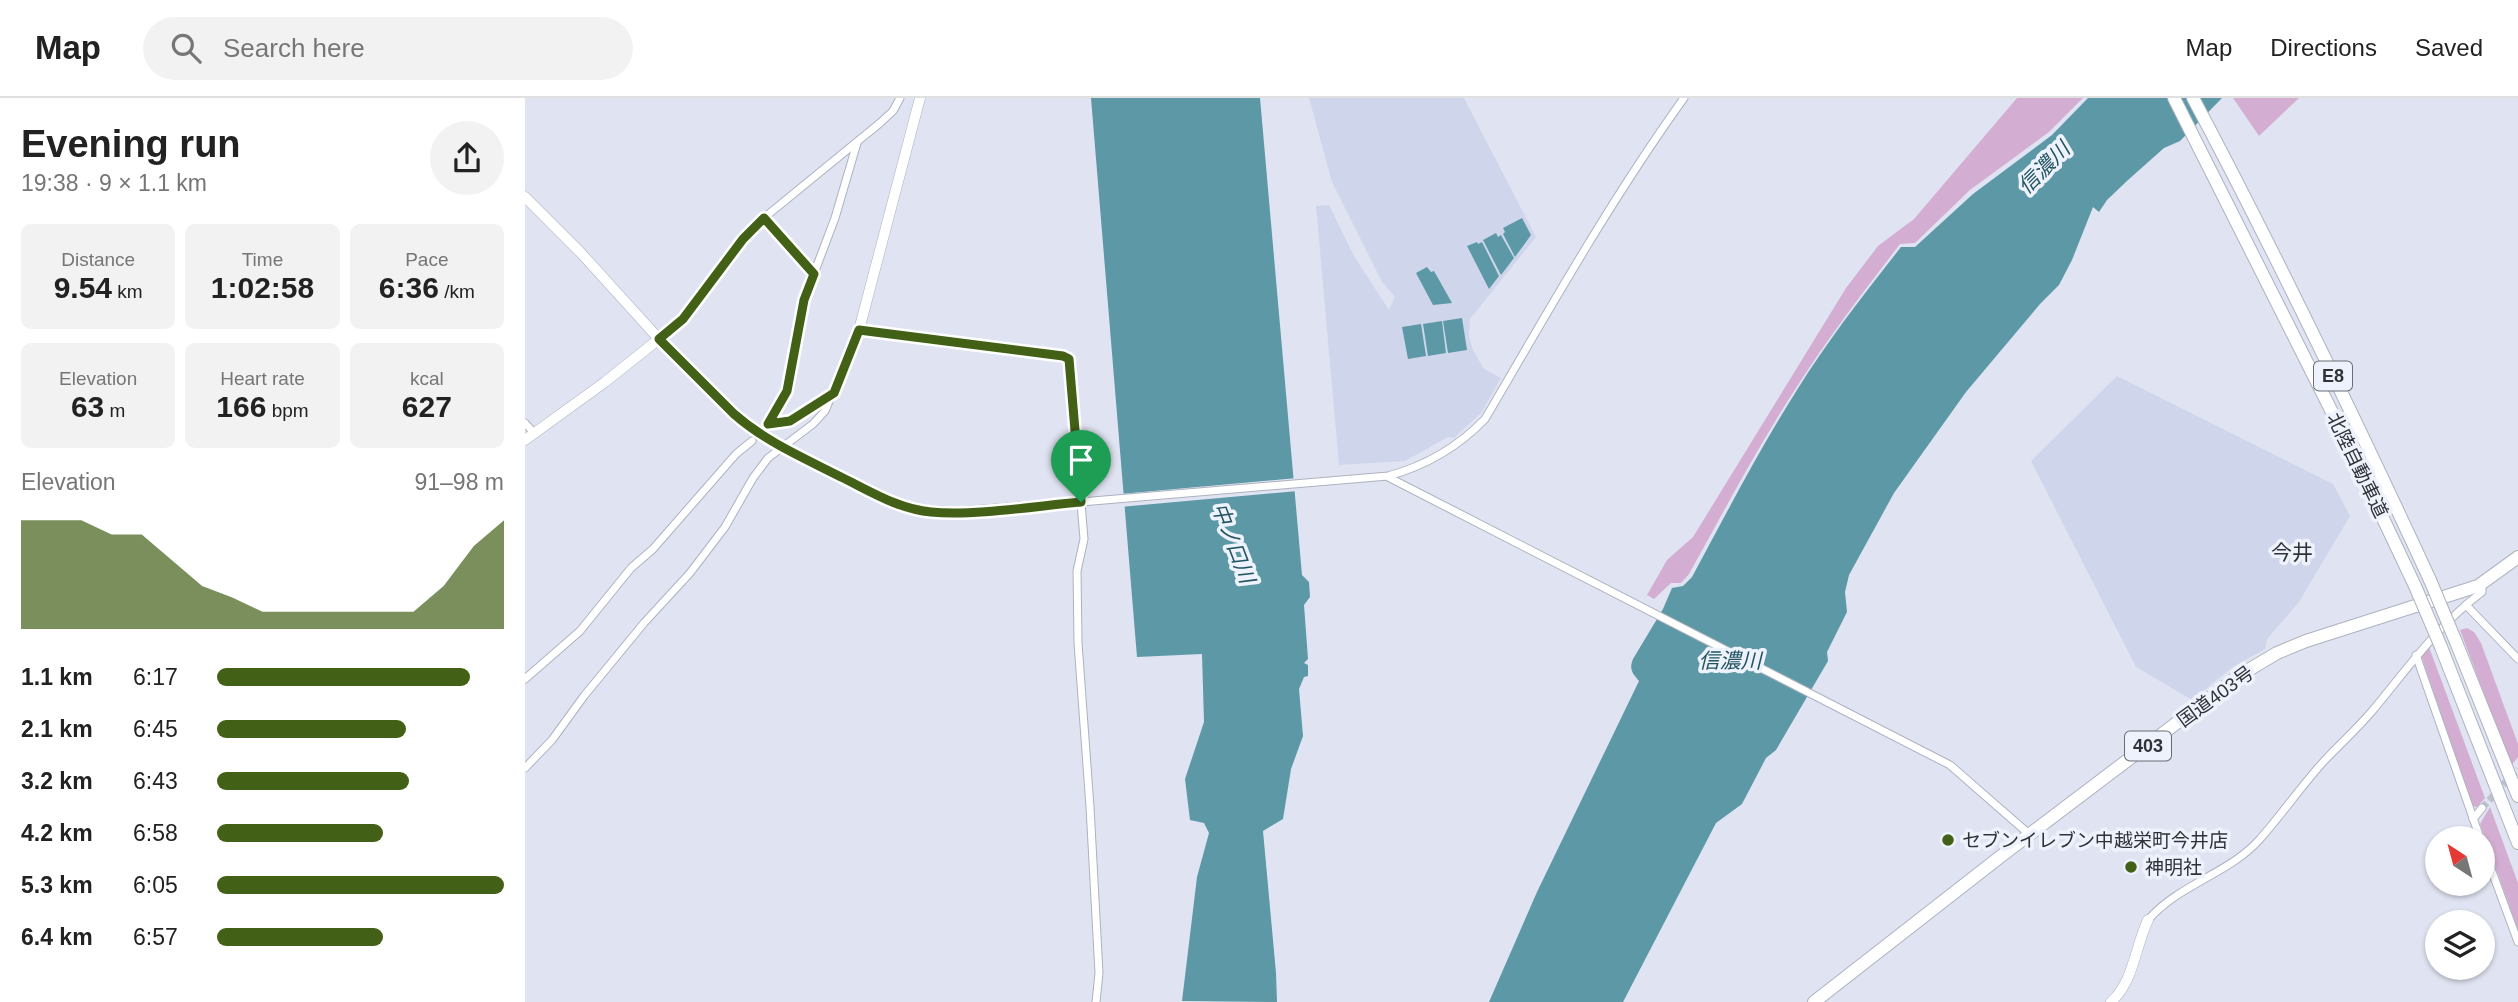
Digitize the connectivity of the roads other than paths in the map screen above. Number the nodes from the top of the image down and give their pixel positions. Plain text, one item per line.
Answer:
1 (900, 98) edge
2 (920, 98) edge
3 (1683, 98) edge
4 (2174, 98) edge
5 (2193, 98) edge
6 (858, 142) junction
7 (525, 197) edge
8 (764, 218) junction
9 (814, 274) junction
10 (859, 330) junction
11 (659, 339) junction
12 (834, 393) junction
13 (525, 423) edge
14 (534, 433) junction
15 (525, 440) edge
16 (752, 440) tunnel mouth
17 (781, 447) junction
18 (1388, 476) junction
19 (1081, 502) junction
20 (2518, 556) edge
21 (2482, 583) junction
22 (2466, 605) junction
23 (2416, 655) junction
24 (2518, 659) edge
25 (525, 679) edge
26 (525, 768) edge
27 (2518, 796) edge
28 (2482, 808) tunnel mouth
29 (2473, 819) junction
30 (2476, 826) edge
31 (2029, 834) junction
32 (2518, 844) edge
33 (2495, 880) edge
34 (2148, 920) joint
35 (2518, 942) edge
36 (1096, 1002) edge
37 (1814, 1002) edge
38 (2111, 1002) edge

1 - 6 street
2 - 10 street
3 - 18 street
4 - 32 highway, 北陸自動車道 / E8, bridge
5 - 27 highway, 北陸自動車道 / E8, bridge
6 - 8 street
6 - 9 street
7 - 11 street
8 - 9 street
8 - 11 street
9 - 12 street
10 - 12 street
10 - 19 street
11 - 14 street
11 - 17 street
12 - 17 street
13 - 14 street
14 - 15 street
16 - 25 street
17 - 19 street
17 - 26 street
18 - 19 street
18 - 31 street
19 - 36 street
20 - 21 highway, 国道403号 / 403
21 - 22 street
21 - 31 highway, 国道403号 / 403
22 - 23 street
22 - 24 street
23 - 29 street
23 - 34 street
28 - 29 street
29 - 30 street
31 - 37 highway, 国道403号 / 403
33 - 35 street
34 - 38 street

